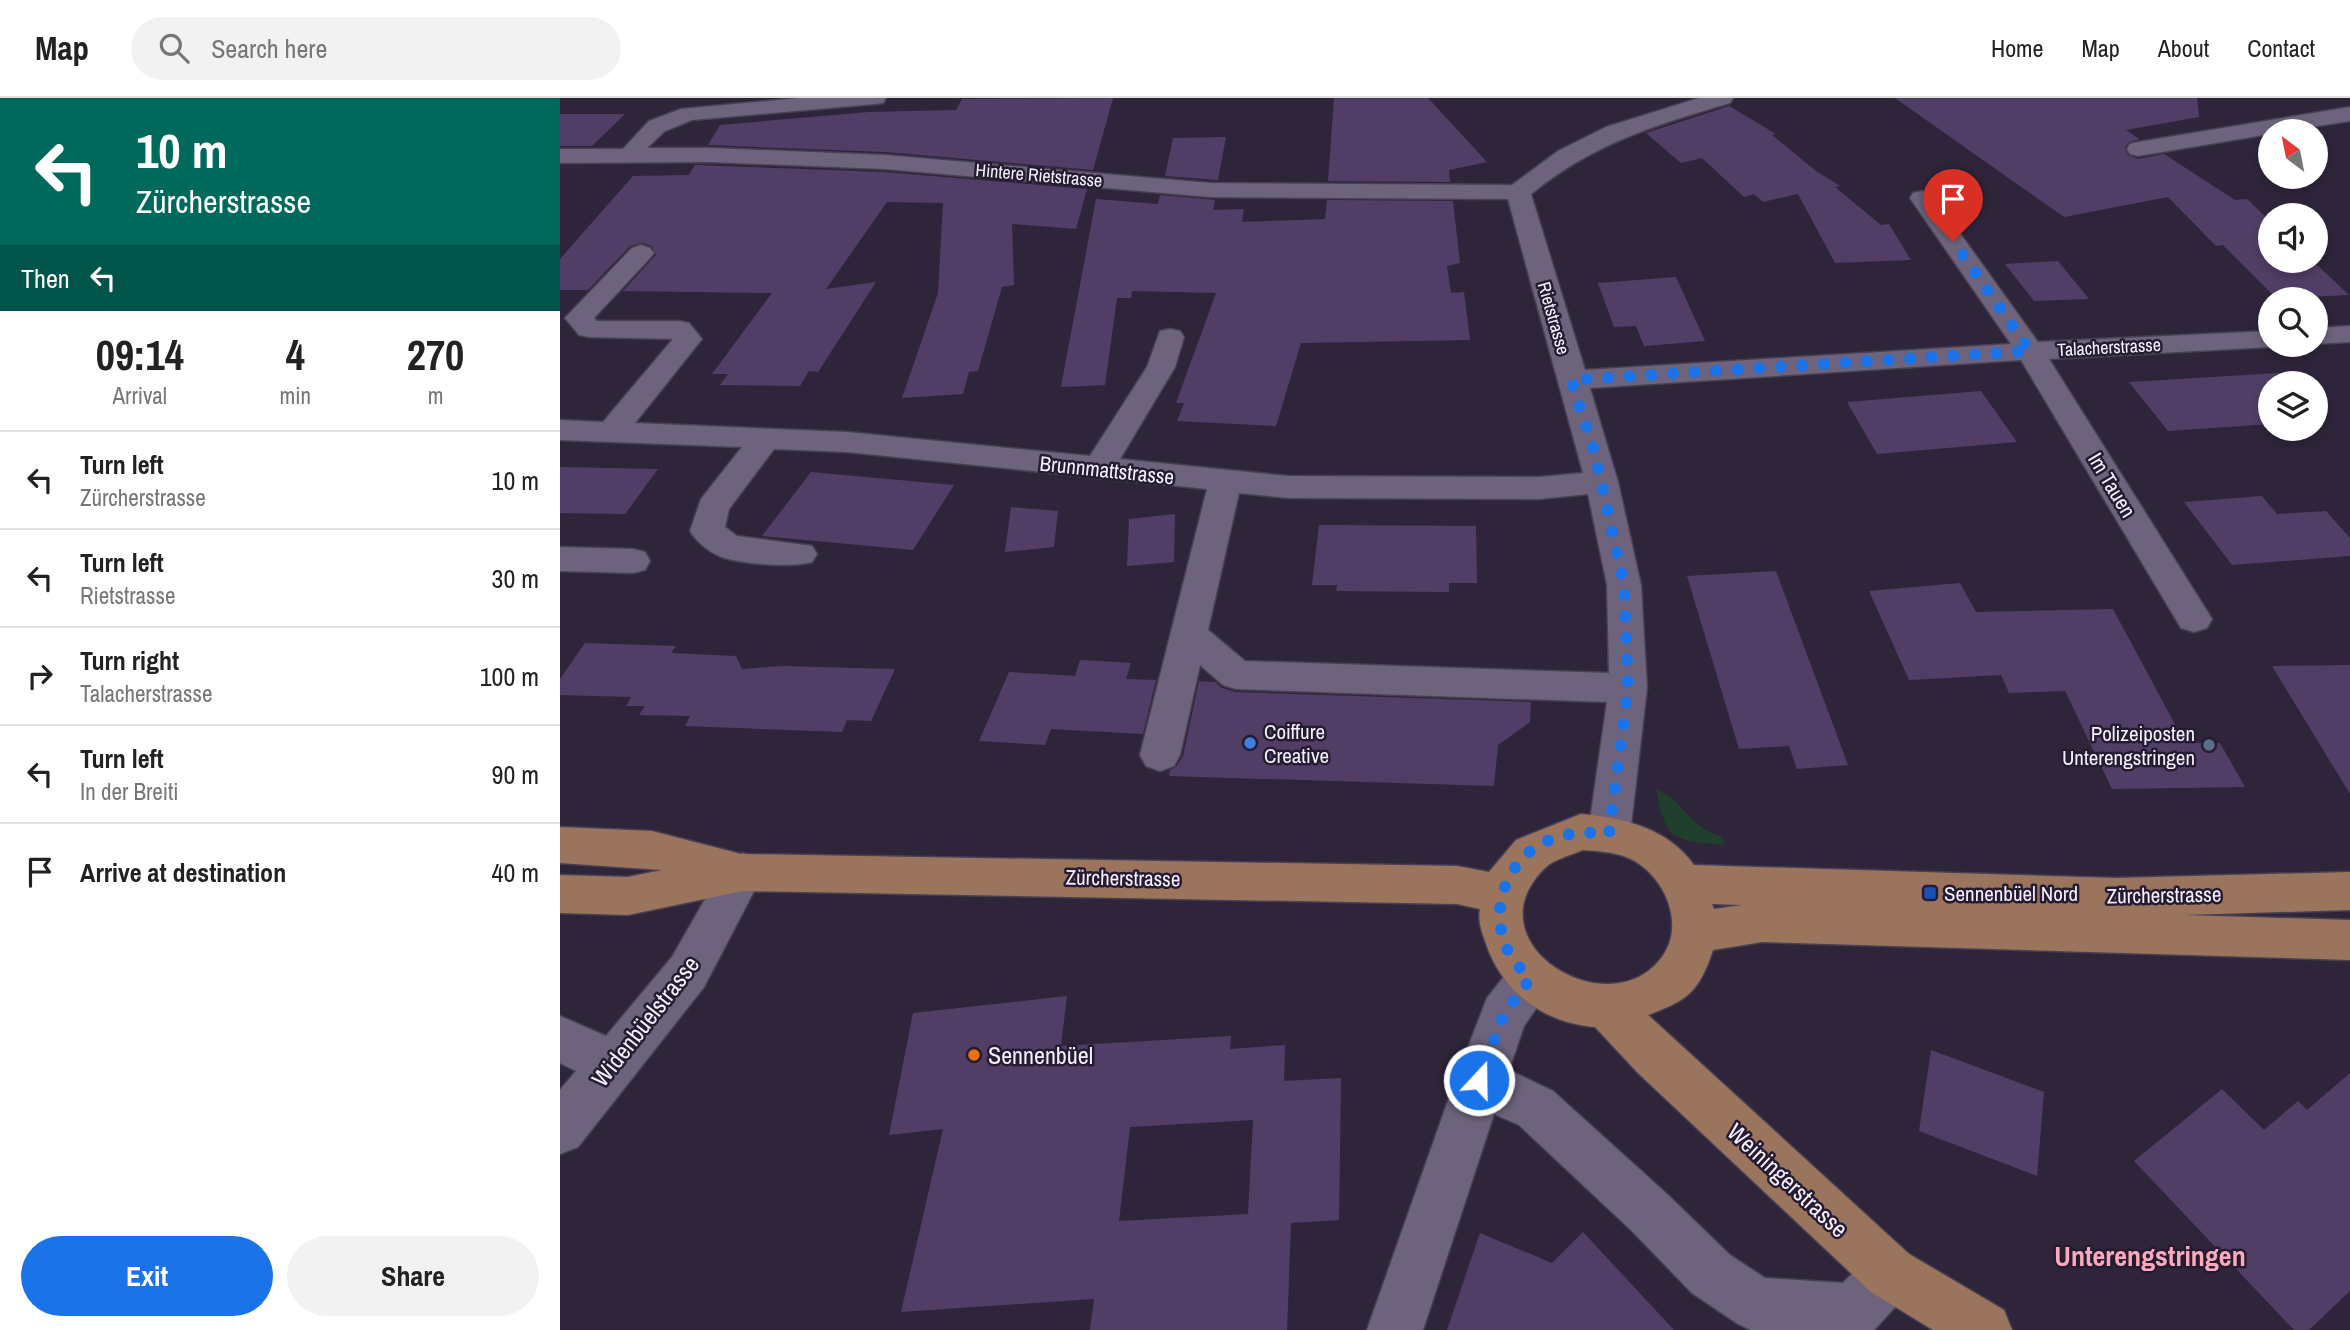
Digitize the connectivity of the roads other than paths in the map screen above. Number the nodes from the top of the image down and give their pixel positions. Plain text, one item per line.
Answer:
1 (875, 98) edge
2 (1720, 98) edge
3 (2350, 114) edge
4 (2138, 149) dead end
5 (630, 155) junction
6 (560, 156) edge
7 (1518, 192) junction
8 (1922, 198) dead end
9 (641, 253) dead end
10 (2350, 334) edge
11 (2328, 335) edge
12 (1170, 337) dead end
13 (2258, 340) edge
14 (2030, 351) junction
15 (1571, 380) junction
16 (560, 430) edge
17 (612, 431) junction
18 (767, 437) junction
19 (1098, 469) junction
20 (1225, 482) junction
21 (1602, 482) junction
22 (800, 554) dead end
23 (560, 559) edge
24 (633, 561) dead end
25 (2194, 620) dead end
26 (1189, 635) junction
27 (1628, 688) junction
28 (1160, 755) dead end
29 (1609, 834) junction
30 (560, 845) edge
31 (744, 872) junction
32 (1684, 884) junction
33 (2350, 891) edge
34 (560, 894) edge
35 (1501, 894) junction
36 (1695, 932) junction
37 (2350, 940) edge
38 (1530, 979) junction
39 (1609, 1008) junction
40 (560, 1039) edge
41 (614, 1064) junction
42 (1479, 1080) junction
43 (560, 1129) edge
44 (1890, 1273) junction
45 (1395, 1330) edge
46 (1984, 1330) edge

1 - 5 street
2 - 7 street
3 - 4 street
5 - 6 street, Hintere Rietstrasse
5 - 7 street, Hintere Rietstrasse
7 - 15 street, Rietstrasse
8 - 14 street, Im Tauen
9 - 17 street
10 - 11 street
12 - 19 street
13 - 14 street, Talacherstrasse
14 - 15 street, Talacherstrasse
14 - 25 street, Im Tauen
15 - 21 street, Rietstrasse
16 - 17 street, Brunnmattstrasse
17 - 18 street, Brunnmattstrasse
18 - 19 street, Brunnmattstrasse
18 - 22 street
19 - 20 street, Brunnmattstrasse
20 - 21 street, Brunnmattstrasse
20 - 26 street
21 - 27 street, Rietstrasse
23 - 24 street
26 - 27 street
26 - 28 street
27 - 29 street, Rietstrasse
29 - 32 main road
29 - 35 main road
30 - 31 main road, Zürcherstrasse
31 - 34 main road, Zürcherstrasse
31 - 35 main road, Zürcherstrasse
31 - 41 street, Widenbüelstrasse
32 - 33 main road, Zürcherstrasse
32 - 36 main road
35 - 38 main road
36 - 37 main road, Zürcherstrasse
36 - 39 main road
38 - 39 main road
38 - 42 street
39 - 44 main road, Weiningerstrasse
40 - 41 street
41 - 43 street, Widenbüelstrasse
42 - 44 street
42 - 45 street
44 - 46 main road, Weiningerstrasse

